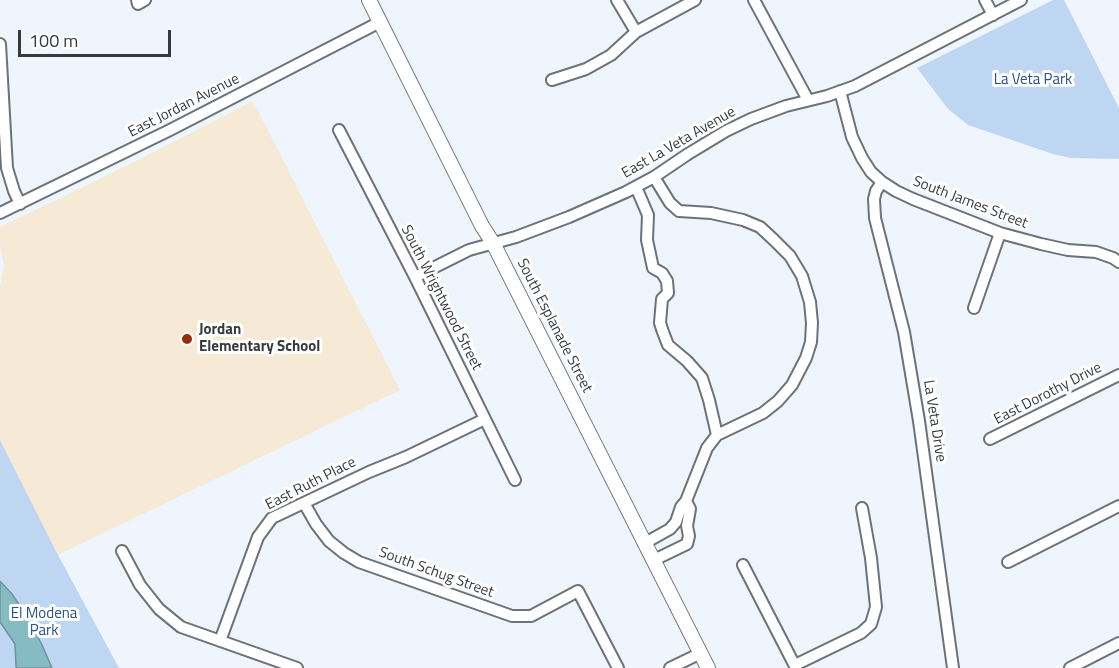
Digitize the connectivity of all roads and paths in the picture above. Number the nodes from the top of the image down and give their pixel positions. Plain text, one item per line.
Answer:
1 (369, 0) edge
2 (617, 0) edge
3 (695, 0) edge
4 (754, 0) edge
5 (985, 0) edge
6 (1022, 0) edge
7 (993, 15) junction
8 (380, 22) junction
9 (636, 32) junction
10 (0, 44) edge
11 (552, 80) dead end
12 (840, 92) junction
13 (808, 100) junction
14 (339, 130) dead end
15 (654, 177) junction
16 (882, 182) junction
17 (636, 187) junction
18 (20, 204) junction
19 (0, 213) edge
20 (1000, 233) junction
21 (493, 243) junction
22 (1119, 262) edge
23 (415, 277) junction
24 (974, 308) dead end
25 (1119, 375) edge
26 (485, 419) junction
27 (717, 435) junction
28 (990, 439) dead end
29 (515, 480) dead end
30 (686, 501) junction
31 (304, 503) junction
32 (1119, 506) edge
33 (862, 508) dead end
34 (645, 543) junction
35 (122, 551) dead end
36 (654, 560) junction
37 (1008, 562) dead end
38 (743, 565) dead end
39 (220, 641) junction
40 (1119, 643) edge
41 (700, 653) junction
42 (796, 667) edge
43 (1073, 667) edge
44 (297, 668) edge
45 (618, 668) edge
46 (670, 668) edge
47 (708, 668) edge
48 (953, 668) edge

1 - 8 main road, South Esplanade Street
2 - 9 street
3 - 9 street
4 - 13 street
5 - 7 street
6 - 7 street, East La Veta Avenue
7 - 12 street, East La Veta Avenue
8 - 18 street, East Jordan Avenue
8 - 21 main road, South Esplanade Street
9 - 11 street
10 - 18 street
12 - 13 street, East La Veta Avenue
12 - 16 street
13 - 15 street, East La Veta Avenue
14 - 23 street, South Wrightwood Street
15 - 17 street, East La Veta Avenue
15 - 27 street
16 - 20 street, South James Street
16 - 48 street, La Veta Drive
17 - 21 street, East La Veta Avenue
17 - 27 street
18 - 19 street, East Jordan Avenue
20 - 22 street, South James Street
20 - 24 street
21 - 23 street, East La Veta Avenue
21 - 34 main road, South Esplanade Street
23 - 26 street, South Wrightwood Street
25 - 28 street, East Dorothy Drive
26 - 29 street, South Wrightwood Street
26 - 31 street, East Ruth Place
27 - 30 street
30 - 34 street
30 - 36 street
31 - 39 street, East Ruth Place
31 - 45 street, South Schug Street
32 - 37 street
33 - 42 street
34 - 36 main road, South Esplanade Street
35 - 39 street
36 - 41 main road, South Esplanade Street
38 - 42 street
39 - 44 street
40 - 43 street
41 - 46 street
41 - 47 main road, South Esplanade Street

